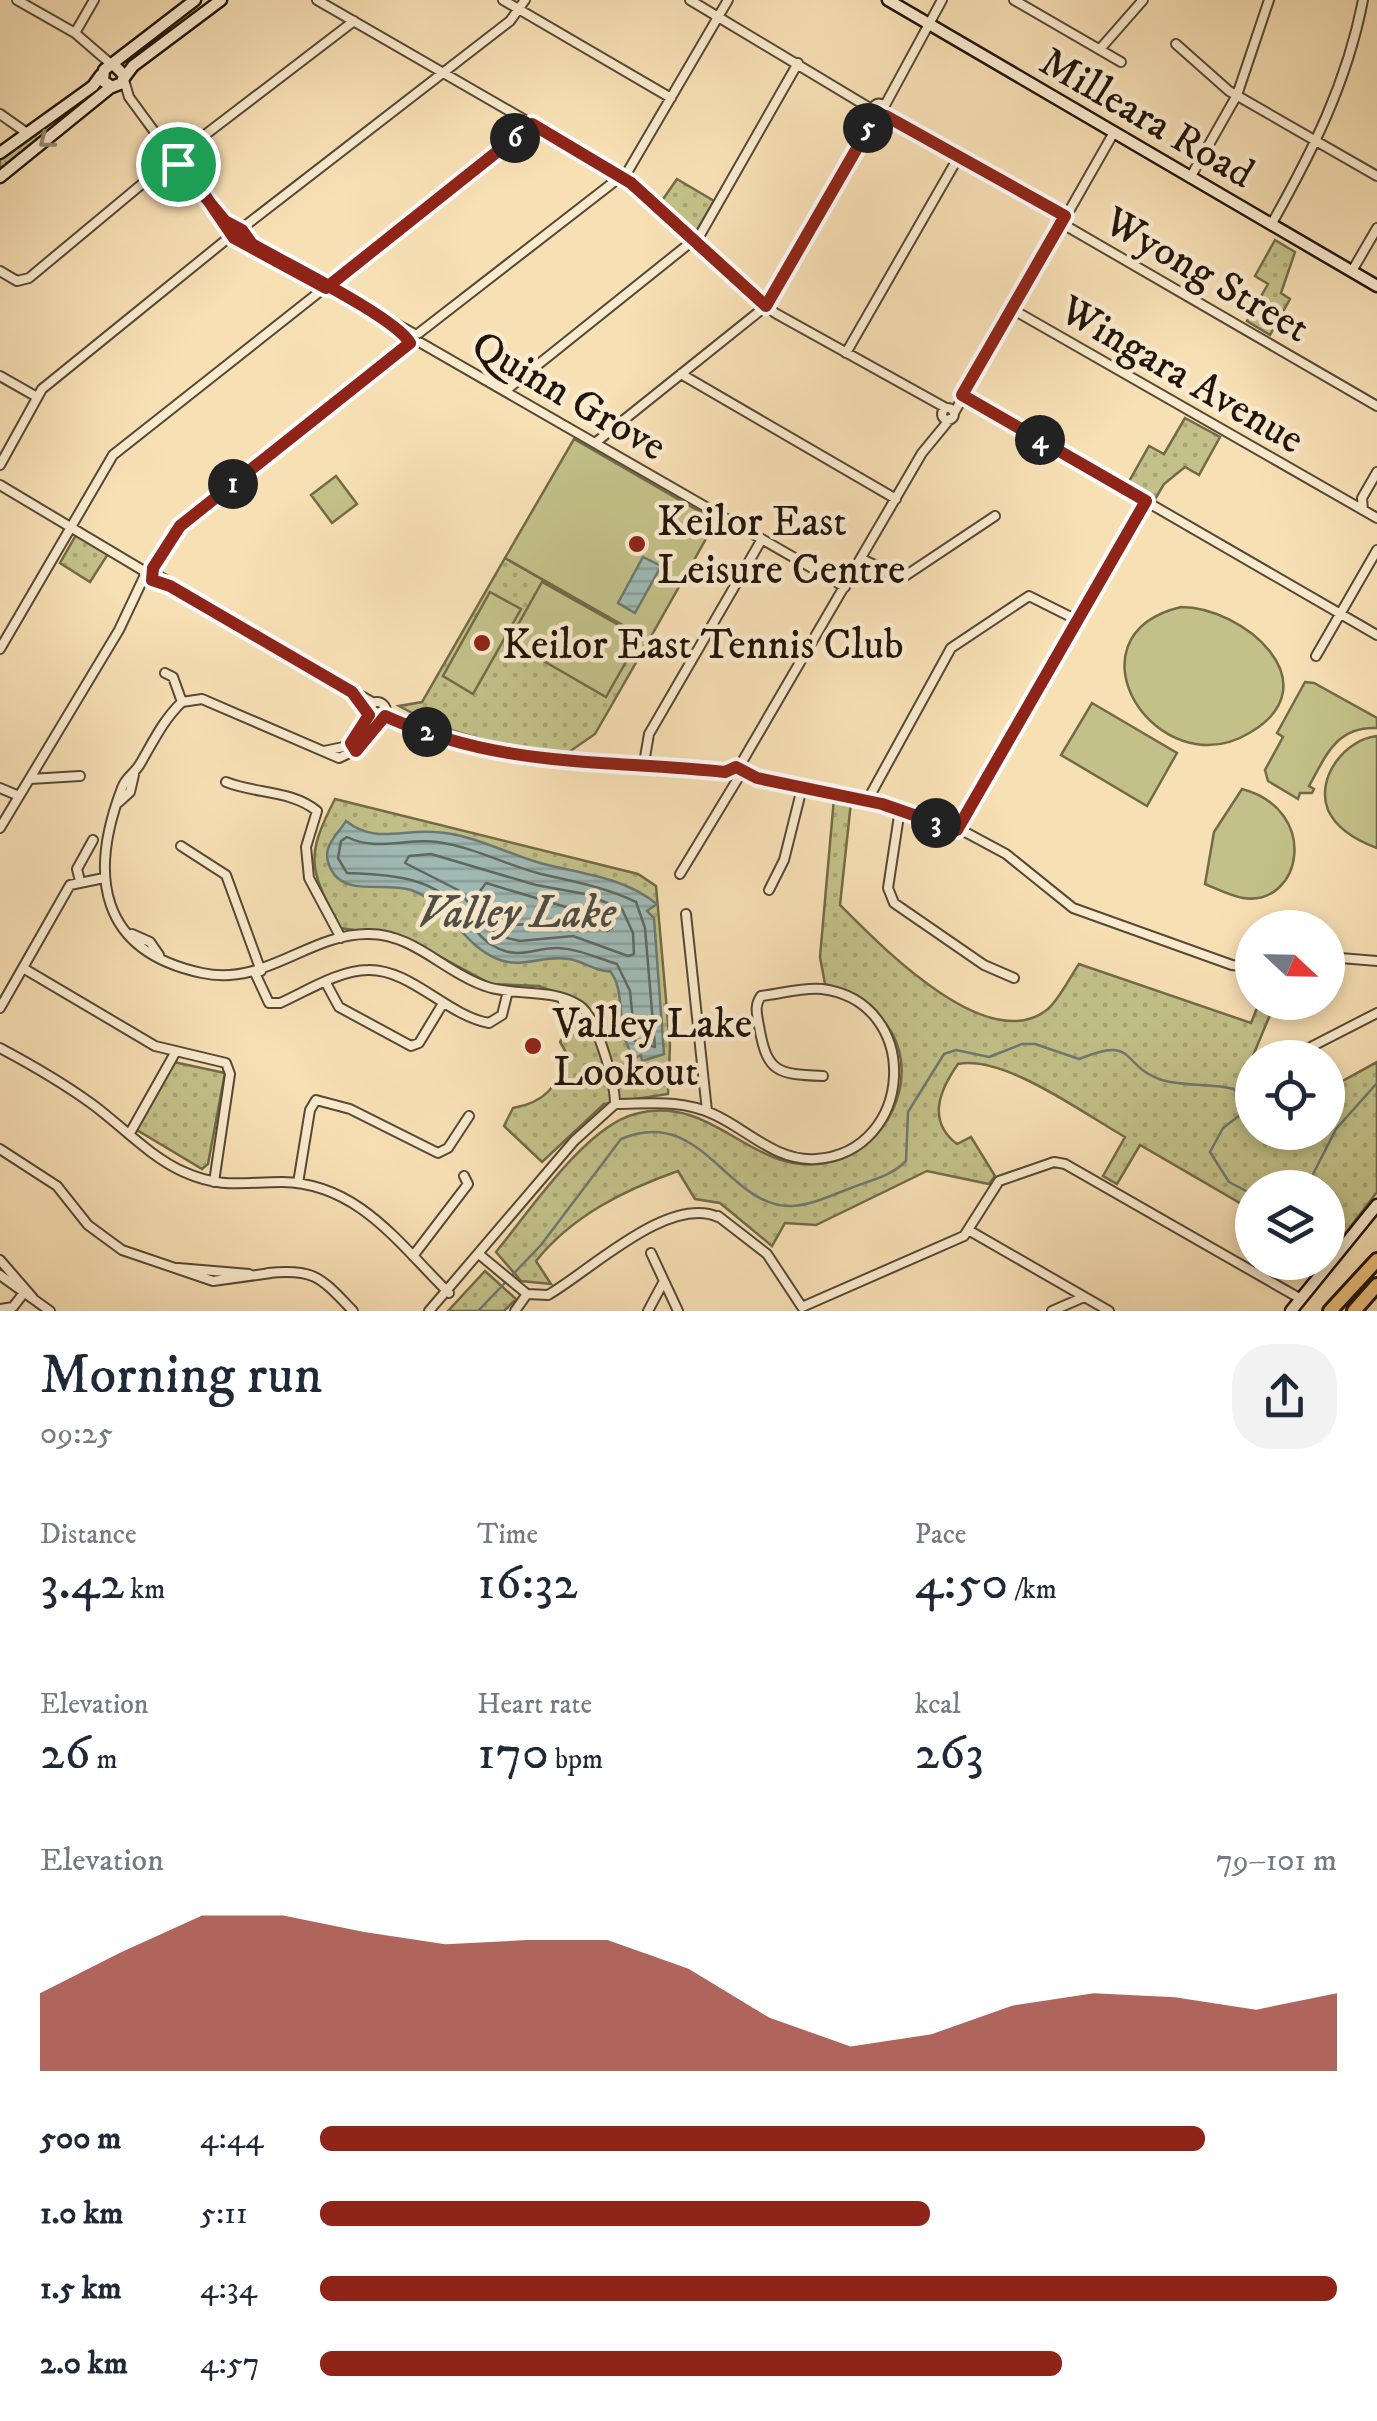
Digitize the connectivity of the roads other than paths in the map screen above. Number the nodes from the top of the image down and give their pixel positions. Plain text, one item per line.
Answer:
1 (17, 0) edge
2 (94, 0) edge
3 (195, 0) edge
4 (317, 0) edge
5 (503, 0) edge
6 (526, 0) edge
7 (690, 0) edge
8 (728, 0) edge
9 (888, 0) edge
10 (942, 0) edge
11 (1014, 0) edge
12 (1142, 0) edge
13 (1269, 0) edge
14 (1364, 0) edge
15 (216, 2) edge
16 (1028, 4) edge
17 (520, 10) junction
18 (718, 16) junction
19 (354, 21) junction
20 (928, 22) junction
21 (75, 32) junction
22 (1176, 44) dead end
23 (1100, 49) junction
24 (1121, 62) dead end
25 (798, 63) junction
26 (108, 69) junction
27 (444, 73) junction
28 (124, 80) junction
29 (112, 87) junction
30 (1237, 95) junction
31 (129, 97) junction
32 (671, 98) junction
33 (879, 109) junction
34 (0, 114) edge
35 (532, 124) junction
36 (26, 133) junction
37 (1113, 134) junction
38 (1318, 142) junction
39 (0, 153) edge
40 (960, 156) junction
41 (177, 159) junction
42 (1377, 176) edge
43 (0, 177) edge
44 (622, 177) junction
45 (1190, 178) junction
46 (1063, 220) junction
47 (1271, 225) junction
48 (1377, 228) edge
49 (238, 234) junction
50 (694, 242) junction
51 (0, 271) edge
52 (1352, 272) junction
53 (1377, 286) edge
54 (326, 288) junction
55 (766, 306) junction
56 (1012, 309) junction
57 (416, 338) junction
58 (846, 352) junction
59 (681, 374) junction
60 (0, 376) edge
61 (506, 391) junction
62 (962, 395) junction
63 (37, 397) junction
64 (1377, 406) edge
65 (947, 413) junction
66 (595, 443) junction
67 (1, 462) edge
68 (1377, 472) edge
69 (0, 485) edge
70 (1341, 498) junction
71 (1362, 498) junction
72 (896, 499) junction
73 (1146, 501) junction
74 (1363, 510) junction
75 (996, 516) dead end
76 (1377, 518) edge
77 (70, 528) junction
78 (762, 539) junction
79 (1377, 550) edge
80 (862, 558) junction
81 (150, 575) junction
82 (846, 587) junction
83 (1340, 614) junction
84 (1077, 620) junction
85 (1377, 634) edge
86 (0, 649) edge
87 (1316, 656) dead end
88 (165, 672) dead end
89 (352, 692) junction
90 (182, 702) junction
91 (374, 703) junction
92 (375, 716) junction
93 (644, 763) junction
94 (737, 774) junction
95 (80, 776) dead end
96 (30, 779) junction
97 (226, 782) dead end
98 (802, 788) junction
99 (0, 790) edge
100 (18, 798) junction
101 (867, 801) junction
102 (900, 809) junction
103 (0, 828) edge
104 (957, 830) junction
105 (93, 840) dead end
106 (180, 846) dead end
107 (680, 874) dead end
108 (104, 878) junction
109 (80, 881) junction
110 (769, 890) dead end
111 (686, 914) dead end
112 (341, 938) junction
113 (1345, 958) edge
114 (1377, 961) edge
115 (1235, 965) edge
116 (23, 968) junction
117 (258, 972) junction
118 (1014, 978) dead end
119 (326, 983) junction
120 (508, 991) junction
121 (442, 1005) junction
122 (0, 1008) edge
123 (1377, 1014) edge
124 (1325, 1040) edge
125 (0, 1048) edge
126 (175, 1053) junction
127 (823, 1076) dead end
128 (615, 1104) junction
129 (707, 1111) junction
130 (469, 1116) dead end
131 (130, 1133) junction
132 (0, 1149) edge
133 (464, 1176) dead end
134 (214, 1182) junction
135 (298, 1184) junction
136 (1377, 1205) edge
137 (970, 1231) junction
138 (652, 1253) dead end
139 (480, 1255) junction
140 (414, 1256) junction
141 (1377, 1257) edge
142 (0, 1260) edge
143 (0, 1275) edge
144 (664, 1281) junction
145 (1377, 1288) edge
146 (448, 1293) junction
147 (23, 1294) junction
148 (527, 1294) junction
149 (1084, 1296) junction
150 (1301, 1299) junction
151 (36, 1301) junction
152 (0, 1309) edge
153 (803, 1309) edge
154 (50, 1311) edge
155 (352, 1311) edge
156 (429, 1311) edge
157 (515, 1311) edge
158 (648, 1311) edge
159 (678, 1311) edge
160 (1052, 1311) edge
161 (1109, 1311) edge
162 (1291, 1311) edge
163 (1330, 1311) edge
164 (1355, 1311) edge

1 - 21 street
2 - 21 street
3 - 26 main road
4 - 19 street
5 - 17 street
6 - 17 street
7 - 18 street
8 - 18 street
9 - 20 main road, Milleara Road
10 - 20 street
11 - 16 street
12 - 23 street
13 - 30 street
14 - 38 street
15 - 28 main road
16 - 23 street
17 - 27 street
17 - 32 street
18 - 25 street
18 - 32 street
19 - 27 street
19 - 41 street
20 - 33 street
20 - 37 main road, Milleara Road
21 - 26 street
22 - 30 street
23 - 24 street
25 - 33 street
25 - 50 street
26 - 28 main road
26 - 29 main road
26 - 36 main road
27 - 35 street
27 - 49 street
28 - 29 main road
28 - 31 street, Quinn Grove
29 - 31 street, Quinn Grove
29 -> 43 main road
30 - 38 street
30 - 45 street
31 - 41 street, Quinn Grove
32 - 44 street
33 - 40 street, Wyong Street
33 - 55 street
34 - 36 street
35 - 44 street
35 - 54 street
36 - 39 main road
37 - 45 main road, Milleara Road
37 - 46 street
38 - 42 street
38 - 47 street
40 - 46 street, Wyong Street
40 - 58 street
41 - 49 street, Quinn Grove
41 - 51 street
44 - 50 street
44 - 57 street
45 - 47 main road, Milleara Road
46 - 56 street
46 - 64 street, Wyong Street
47 - 52 main road, Milleara Road
48 - 52 street
49 - 54 street, Quinn Grove
49 - 63 street
50 - 55 street
50 - 61 street
52 - 53 main road, Milleara Road
54 - 57 street, Quinn Grove
54 - 77 street
55 - 58 street
55 - 59 street
56 - 62 street
56 - 70 street, Wingara Avenue
57 - 61 street, Quinn Grove
57 - 81 street
58 - 65 street
59 - 66 street
59 - 72 street
60 - 63 street
61 - 66 street, Quinn Grove
62 - 65 street
62 - 73 street
63 - 67 street
65 - 72 street
66 - 78 street, Quinn Grove
68 - 71 street
69 - 77 street
70 - 71 street
70 - 74 street, Wingara Avenue
71 - 74 street
72 - 80 street
73 - 83 street
73 - 84 street
74 - 76 street, Wingara Avenue
75 - 80 street
77 - 81 street
77 - 86 street
78 - 82 street, Quinn Grove
78 - 93 street
79 - 83 street
80 - 82 street
81 - 89 street
81 - 96 street
82 - 94 street
83 - 85 street
83 - 87 street
84 - 101 street
84 - 104 street
88 - 90 street
89 - 91 street
89 - 92 street
90 - 92 street
90 - 108 street
91 - 92 street
91 - 92 street
92 - 93 street
93 - 94 street
94 - 98 street
94 - 107 street
95 - 96 street
96 - 100 street
97 - 112 street
98 - 101 street
98 - 110 street
99 - 100 street
100 - 103 street
101 - 102 street
102 - 104 street
102 - 118 street
104 - 115 street
105 - 109 street
106 - 117 street
108 - 109 street
108 - 117 street
109 - 116 street
111 - 129 street
112 - 117 street
112 - 120 street
113 - 114 street
116 - 122 street
116 - 126 street
117 - 119 street
119 - 121 street
119 - 121 street
120 - 121 street
120 - 128 street
123 - 124 street
125 - 131 street
126 - 131 street
126 - 134 street
127 - 129 street
128 - 129 street
128 - 139 street
130 - 135 street
131 - 134 street
132 - 155 street
133 - 140 street
134 - 135 street
135 - 140 street
136 - 150 main road
137 - 149 street
137 - 150 street
137 - 153 street
138 - 144 street
139 - 146 street
139 - 148 street
140 - 146 street
141 - 163 highway
142 - 151 street
143 - 147 street
144 - 158 street
144 - 159 street
145 - 164 highway
146 - 156 street
147 - 151 street
147 - 152 street
148 - 153 street
148 - 157 street
149 - 160 street
149 - 161 street
150 - 162 main road
151 - 154 street

